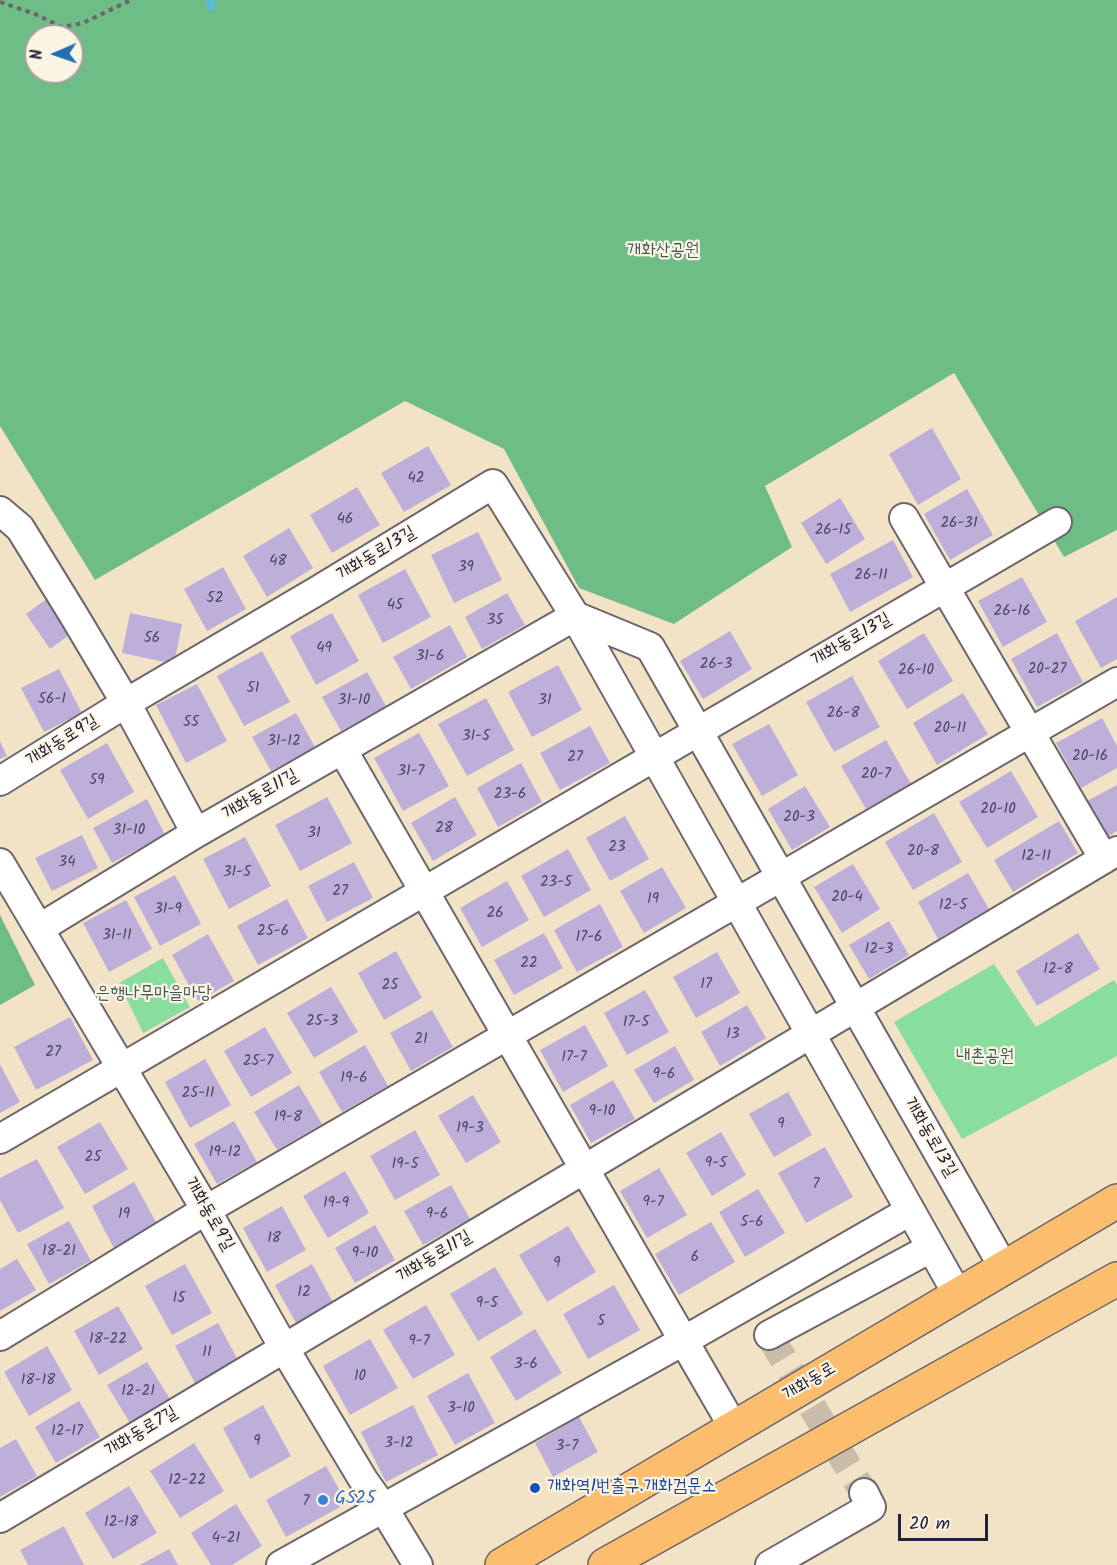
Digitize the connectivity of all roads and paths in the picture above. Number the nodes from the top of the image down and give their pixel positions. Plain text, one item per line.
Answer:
1 (131, 0) edge
2 (0, 2) edge
3 (0, 511) edge
4 (904, 518) dead end
5 (1057, 522) dead end
6 (945, 587) junction
7 (575, 616) junction
8 (1117, 682) edge
9 (126, 703) junction
10 (697, 732) junction
11 (1030, 733) junction
12 (342, 749) junction
13 (654, 756) junction
14 (0, 781) edge
15 (196, 833) junction
16 (1111, 855) edge
17 (0, 863) edge
18 (781, 878) junction
19 (424, 891) junction
20 (738, 903) junction
21 (40, 928) junction
22 (855, 1008) junction
23 (811, 1034) junction
24 (508, 1036) junction
25 (122, 1069) junction
26 (0, 1139) edge
27 (585, 1169) junction
28 (1117, 1201) edge
29 (206, 1210) junction
30 (910, 1211) junction
31 (931, 1248) junction
32 (1004, 1268) junction
33 (1117, 1279) edge
34 (958, 1295) junction
35 (769, 1335) dead end
36 (0, 1336) edge
37 (685, 1340) junction
38 (284, 1348) junction
39 (734, 1428) junction
40 (864, 1493) tunnel mouth
41 (384, 1509) junction
42 (0, 1518) edge
43 (620, 1561) edge
44 (281, 1565) edge
45 (418, 1565) edge
46 (502, 1565) edge
47 (770, 1565) edge

1 - 2 path
3 - 9 street
4 - 6 street
5 - 6 street, 개화동로13길
6 - 10 street, 개화동로13길
6 - 11 street
7 - 9 street, 개화동로13길
7 - 10 street, 개화동로13길
7 - 12 street
7 - 13 street, 개화동로13길
8 - 11 street
9 - 14 street, 개화동로9길
9 - 15 street
10 - 13 street, 개화동로13길
10 - 18 street, 개화동로13길
11 - 16 street
11 - 18 street
12 - 15 street, 개화동로11길
12 - 19 street
13 - 19 street, 개화동로13길
13 - 20 street, 개화동로13길
15 - 21 street, 개화동로11길
16 - 22 street
17 - 21 street, 개화동로9길
18 - 20 street
18 - 22 street, 개화동로13길
19 - 24 street
19 - 25 street
20 - 23 street, 개화동로13길
20 - 24 street
21 - 25 street, 개화동로9길
22 - 23 street
22 - 32 street, 개화동로13길
23 - 27 street
23 - 30 street, 개화동로13길
24 - 27 street
24 - 29 street
25 - 26 street
25 - 29 street, 개화동로9길
27 - 37 street
27 - 38 street, 개화동로11길
28 - 32 main road, 개화동로
29 - 36 street
29 - 38 street, 개화동로9길
30 - 31 street, 개화동로13길
30 - 37 street
31 - 34 street, 개화동로13길
31 - 35 street
32 - 34 main road, 개화동로
33 - 43 main road
34 - 39 main road, 개화동로
37 - 39 street
37 - 41 street
38 - 41 street, 개화동로9길
38 - 42 street, 개화동로7길
39 - 46 main road, 개화동로
40 - 47 street
41 - 44 street
41 - 45 street, 개화동로9길

